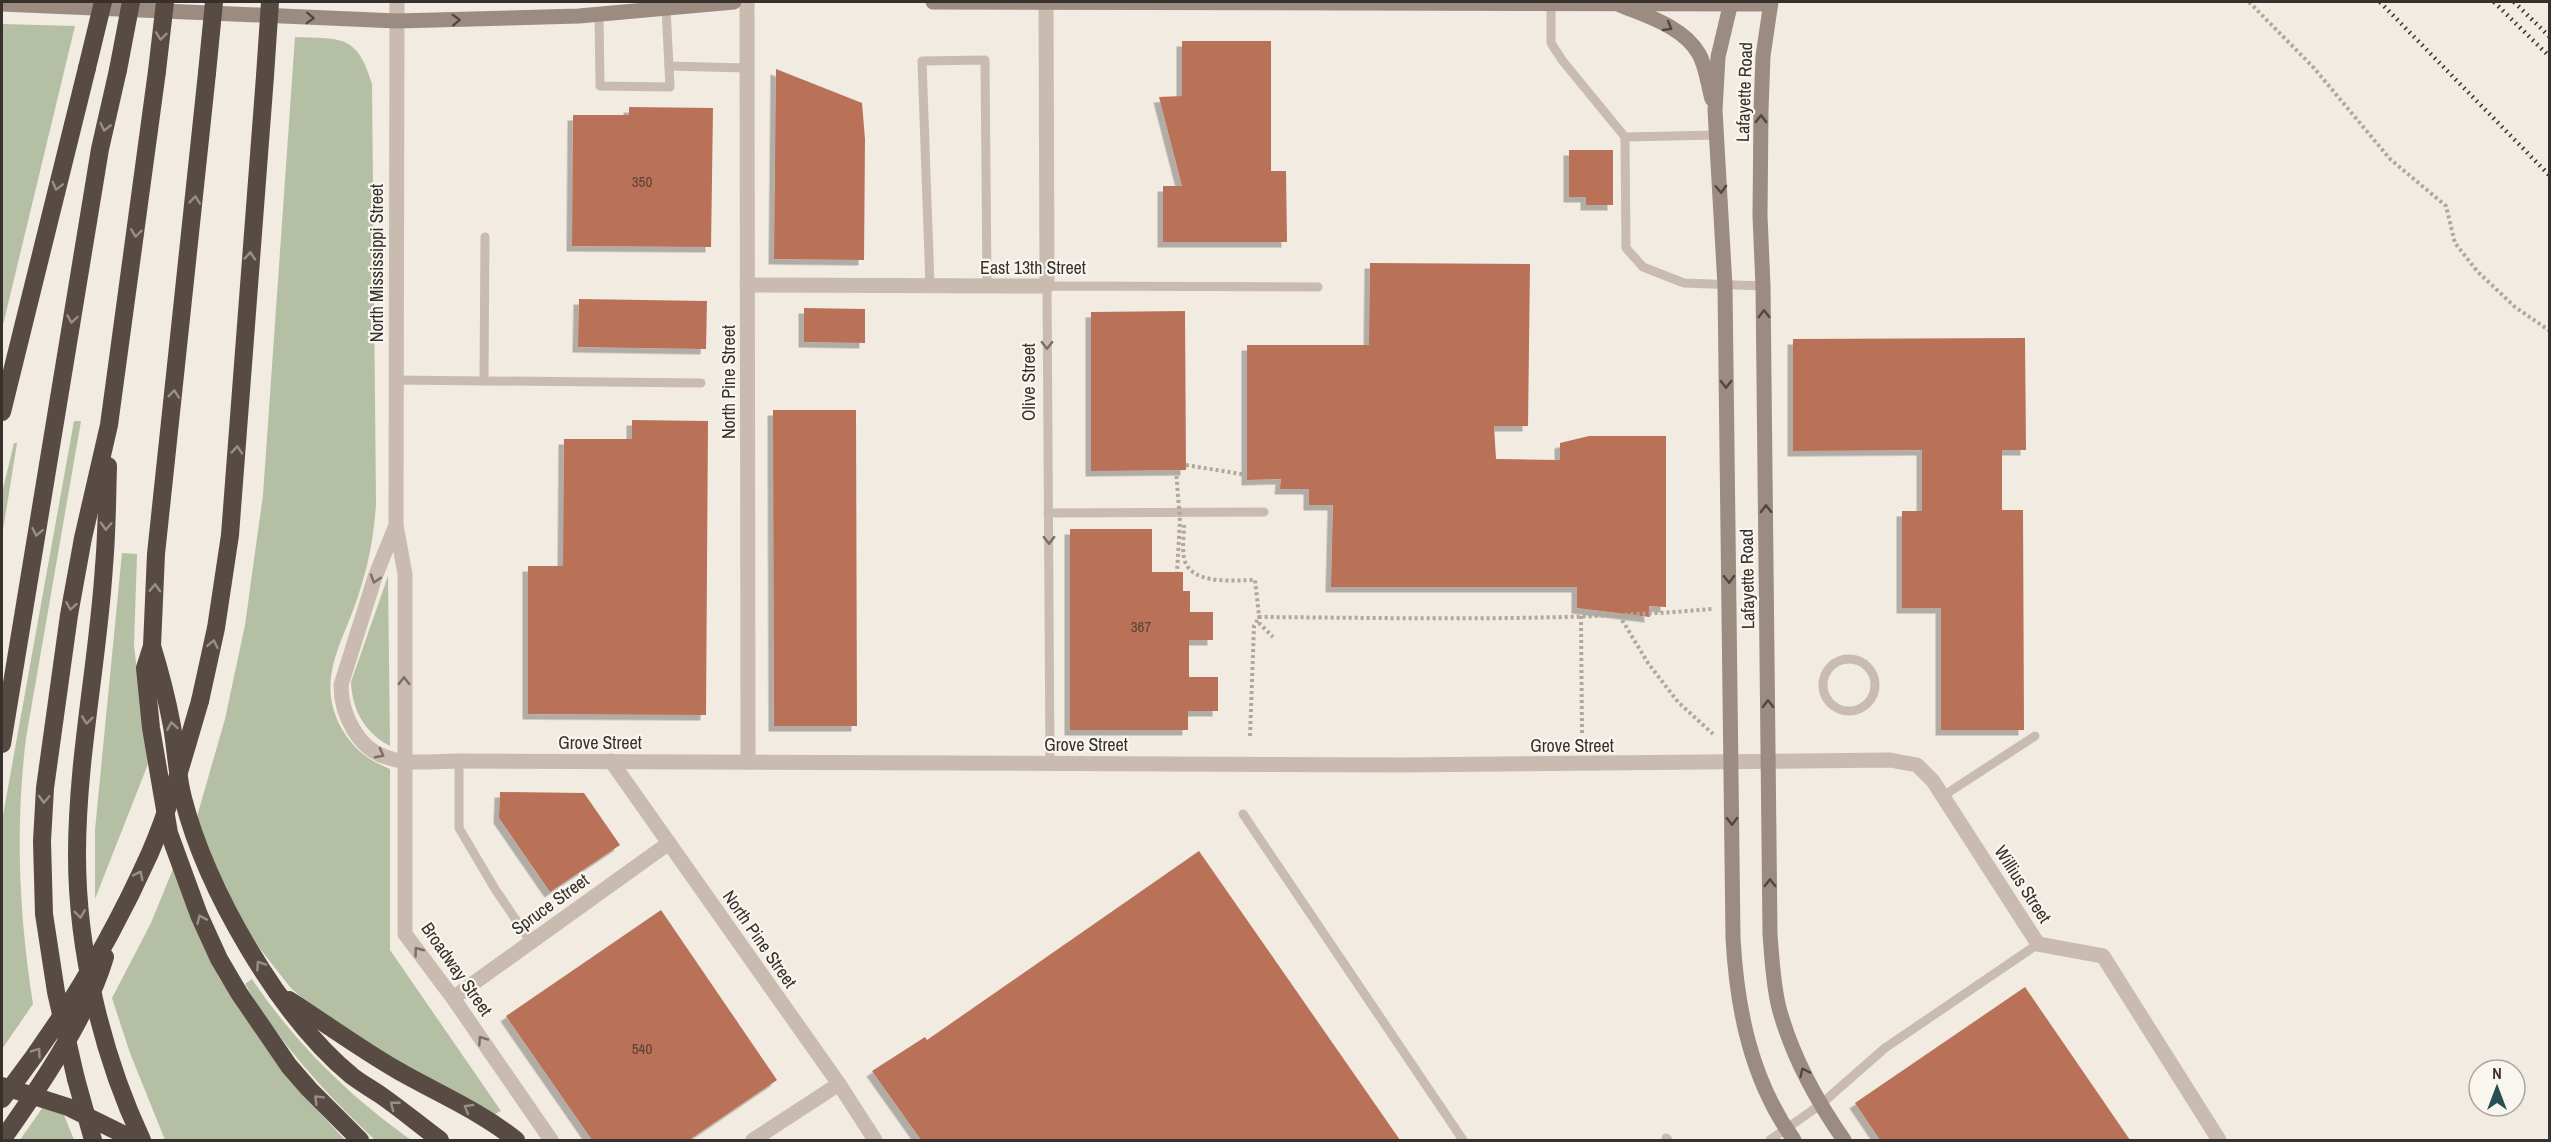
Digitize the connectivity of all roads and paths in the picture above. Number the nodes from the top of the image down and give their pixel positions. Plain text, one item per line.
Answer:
1 (103, 2) edge
2 (130, 2) edge
3 (165, 2) edge
4 (214, 2) edge
5 (270, 2) edge
6 (398, 2) edge
7 (734, 2) edge
8 (747, 2) edge
9 (933, 2) edge
10 (1046, 2) edge
11 (1399, 2) edge
12 (1616, 2) edge
13 (1731, 2) edge
14 (1771, 2) edge
15 (2249, 2) edge
16 (1551, 3) edge
17 (2, 4) edge
18 (666, 8) junction
19 (599, 14) junction
20 (397, 21) junction
21 (669, 66) junction
22 (747, 68) junction
23 (1715, 110) junction
24 (1717, 135) junction
25 (1625, 137) junction
26 (485, 237) dead end
27 (747, 285) junction
28 (930, 286) junction
29 (987, 286) junction
30 (1047, 286) junction
31 (1725, 286) junction
32 (1763, 286) junction
33 (1318, 287) dead end
34 (2550, 331) edge
35 (395, 380) junction
36 (484, 381) junction
37 (701, 383) dead end
38 (2, 412) edge
39 (109, 425) junction
40 (1186, 465) dead end
41 (1176, 470) dead end
42 (1247, 475) dead end
43 (1184, 512) junction
44 (1264, 512) dead end
45 (1048, 513) junction
46 (396, 525) junction
47 (1177, 572) dead end
48 (1713, 609) dead end
49 (1619, 615) junction
50 (1581, 616) junction
51 (1259, 617) junction
52 (1273, 637) dead end
53 (152, 646) junction
54 (1847, 659) joint
55 (1582, 735) dead end
56 (1713, 735) dead end
57 (1250, 736) dead end
58 (2035, 736) dead end
59 (2, 744) edge
60 (403, 760) junction
61 (459, 761) junction
62 (611, 761) junction
63 (748, 762) junction
64 (1050, 763) junction
65 (1731, 763) junction
66 (1769, 763) junction
67 (1943, 796) junction
68 (1243, 814) dead end
69 (669, 843) junction
70 (114, 927) junction
71 (531, 942) junction
72 (2038, 944) junction
73 (281, 994) junction
74 (453, 998) junction
75 (839, 1084) junction
76 (2, 1086) edge
77 (2, 1099) edge
78 (1820, 1106) junction
79 (1790, 1135) edge
80 (2, 1140) edge
81 (93, 1140) edge
82 (135, 1140) edge
83 (142, 1140) edge
84 (360, 1140) edge
85 (440, 1140) edge
86 (516, 1140) edge
87 (551, 1140) edge
88 (753, 1140) edge
89 (874, 1140) edge
90 (1463, 1140) edge
91 (1770, 1140) edge
92 (1844, 1140) edge
93 (2218, 1140) edge

1 -> 38 highway, bridge
2 -> 59 highway, bridge
3 -> 39 highway, bridge
53 -> 4 highway, bridge
70 -> 5 highway, bridge
6 - 20 street, North Mississippi Street
7 - 18 main road
8 - 22 street, North Pine Street
9 - 10 main road
10 - 11 main road
10 - 30 street, Olive Street
11 - 16 main road
12 - 13 main road
12 - 16 main road
12 -> 23 main road
13 - 14 main road
13 - 23 main road, Lafayette Road
32 -> 14 main road, Lafayette Road
15 - 34 path
16 - 25 lane
17 -> 20 main road
18 - 19 main road
18 - 21 lane
20 -> 19 main road
19 - 21 lane
20 - 35 street, North Mississippi Street
21 - 22 lane
22 - 27 street, North Pine Street
23 - 24 main road, Lafayette Road
24 - 25 lane
24 -> 31 main road, Lafayette Road
25 - 31 lane
26 - 36 lane
27 - 28 street, East 13th Street
27 - 63 street, North Pine Street
28 - 29 street, East 13th Street
28 - 29 lane
29 - 30 street, East 13th Street
30 - 33 lane, East 13th Street
30 -> 45 lane, Olive Street
31 - 32 lane
31 -> 65 main road, Lafayette Road
66 -> 32 main road, Lafayette Road
35 - 36 lane
35 - 46 street, North Mississippi Street
36 - 37 lane
39 -> 81 highway, bridge
39 -> 83 highway
40 - 42 path
41 - 47 path, bridge
43 - 44 lane
43 - 45 lane
43 - 51 path
45 -> 64 lane, Olive Street
60 -> 46 street, North Mississippi Street
46 -> 60 street, North Mississippi Street
48 - 49 path
49 - 50 path
49 - 56 path
50 - 51 path
50 - 55 path
51 - 52 path
51 - 57 path
73 -> 53 highway
84 -> 53 highway
54 - 54 lane
58 - 67 lane
60 - 61 street, Grove Street
74 -> 60 street, Broadway Street
61 - 62 street, Grove Street
61 - 71 lane
62 - 63 street, Grove Street
62 - 69 street, North Pine Street
63 - 64 street, Grove Street
64 - 65 street, Grove Street
65 - 66 street, Grove Street
65 -> 79 main road, Lafayette Road
66 - 67 street, Willius Street
78 -> 66 main road, Lafayette Road
67 - 72 street, Willius Street
68 - 90 lane
69 - 71 street, Spruce Street
69 - 75 street, North Pine Street
77 -> 70 highway, bridge
70 - 80 highway, bridge
71 - 74 street, Spruce Street
72 - 78 lane
72 - 93 street, Willius Street
85 -> 73 highway
86 -> 73 highway
87 -> 74 street, Broadway Street
75 - 88 street
75 - 89 street, North Pine Street
76 - 82 highway
78 - 79 lane
78 - 92 main road, Lafayette Road
79 - 91 lane

